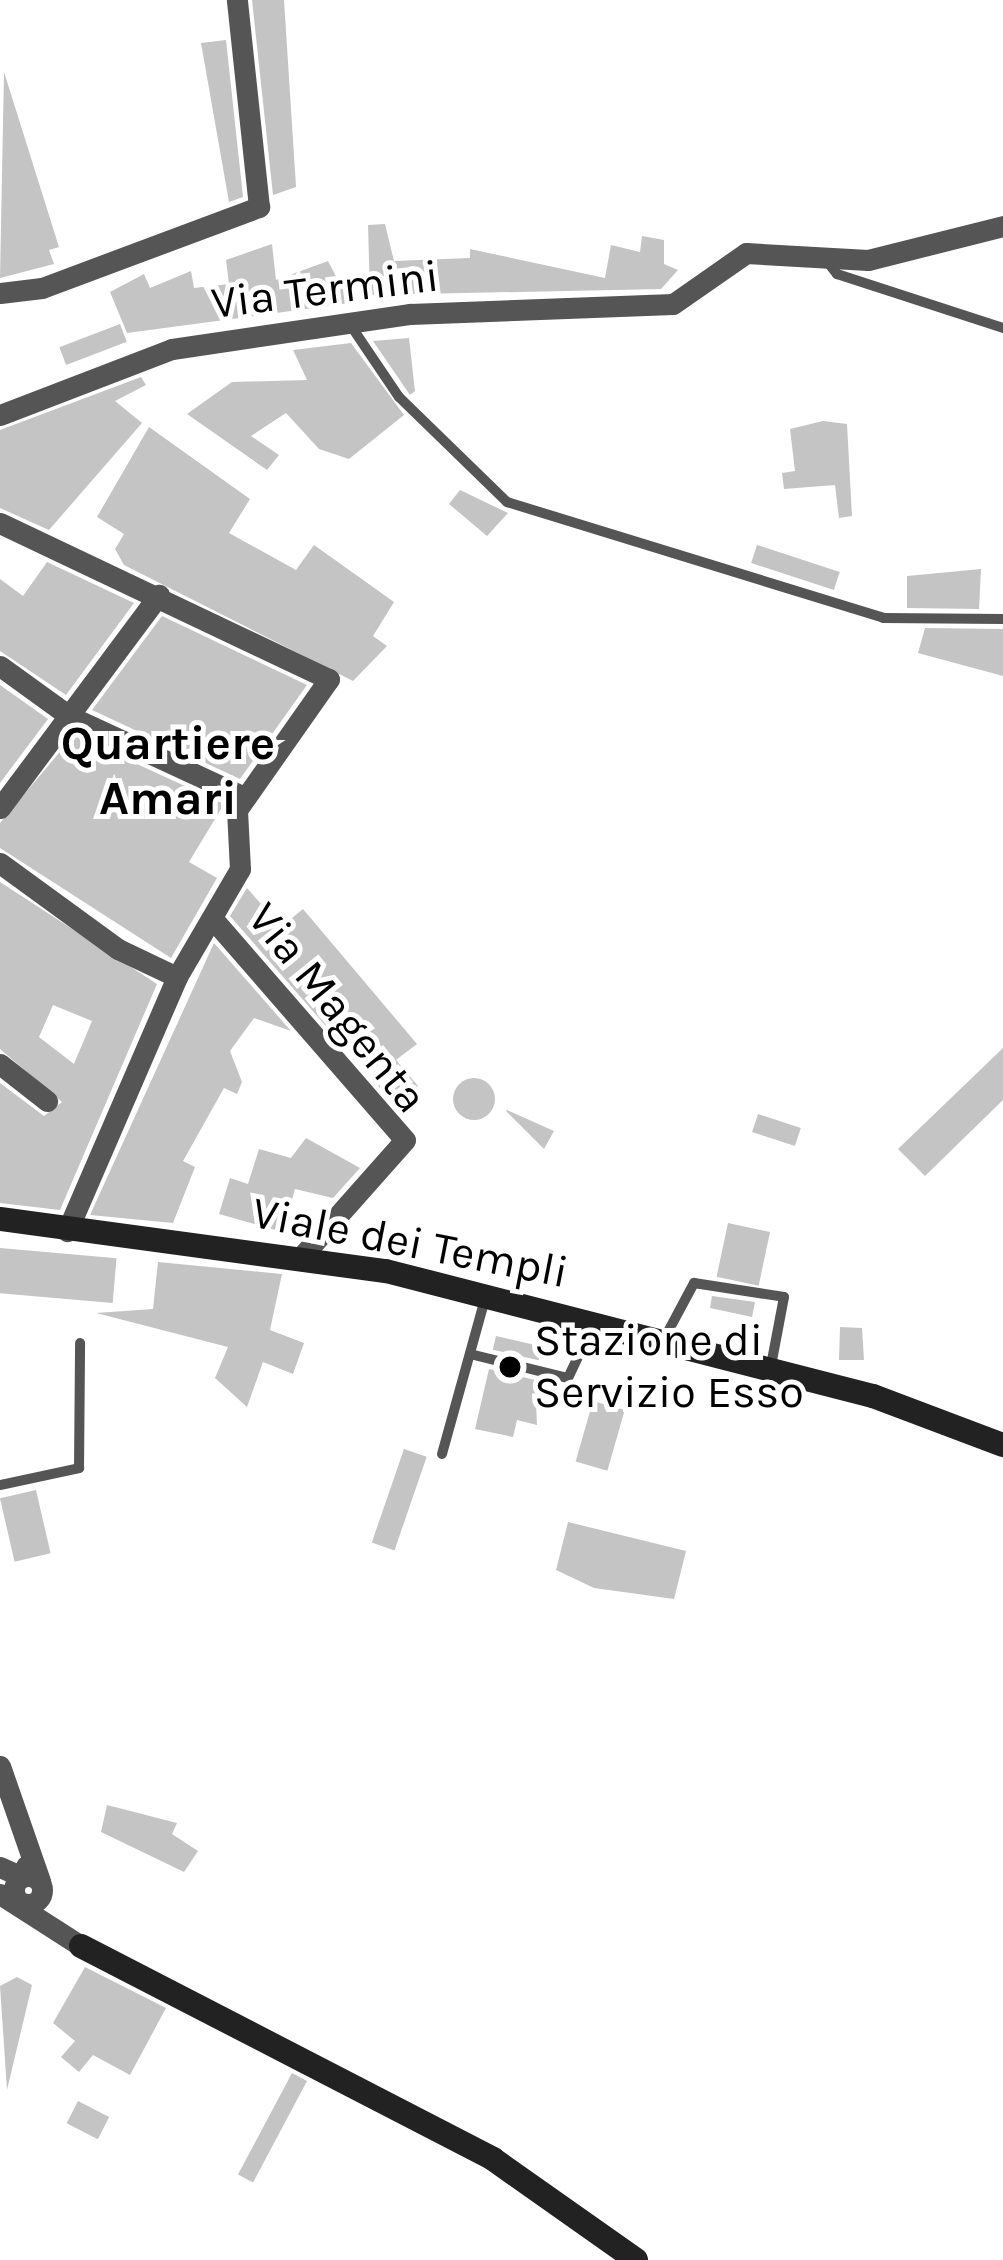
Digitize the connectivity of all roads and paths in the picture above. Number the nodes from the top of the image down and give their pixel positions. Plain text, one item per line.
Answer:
1 (237, 0) edge
2 (1003, 226) edge
3 (826, 260) junction
4 (0, 293) edge
5 (349, 323) junction
6 (1003, 328) edge
7 (0, 415) edge
8 (0, 524) edge
9 (159, 595) junction
10 (1003, 619) edge
11 (0, 666) edge
12 (69, 716) junction
13 (244, 797) junction
14 (0, 808) edge
15 (0, 863) edge
16 (212, 918) junction
17 (177, 977) junction
18 (0, 1064) edge
19 (47, 1101) dead end
20 (0, 1220) edge
21 (67, 1231) junction
22 (302, 1257) junction
23 (486, 1296) junction
24 (594, 1324) junction
25 (662, 1342) junction
26 (80, 1343) dead end
27 (470, 1354) junction
28 (770, 1370) junction
29 (1003, 1445) edge
30 (442, 1454) dead end
31 (0, 1485) edge
32 (0, 1766) edge
33 (0, 1867) edge
34 (25, 1889) edge
35 (81, 1946) joint
36 (636, 2260) edge

1 - 4 street
2 - 3 street
3 - 5 street, Via Termini
3 - 6 lane
5 - 7 street, Via Termini
5 - 10 lane
8 - 9 street
9 - 12 street
9 - 13 street
11 - 12 street
12 - 13 street
12 - 14 street
13 - 16 street, Via Magenta
15 - 17 street
16 - 17 street, Via Magenta
16 - 22 street, Via Magenta
17 - 21 street, Via Magenta
18 - 19 street
20 - 21 main road, Viale dei Templi
21 - 22 main road, Viale dei Templi
22 - 23 main road, Viale dei Templi
23 - 24 main road, Viale dei Templi
23 - 27 lane
24 - 25 main road, Viale dei Templi
24 - 27 lane
25 - 28 main road, Viale dei Templi
25 - 28 lane
26 - 31 lane
27 - 30 lane
28 - 29 main road, Viale dei Templi
32 - 34 street
33 - 34 street
34 - 35 street
35 - 36 main road

